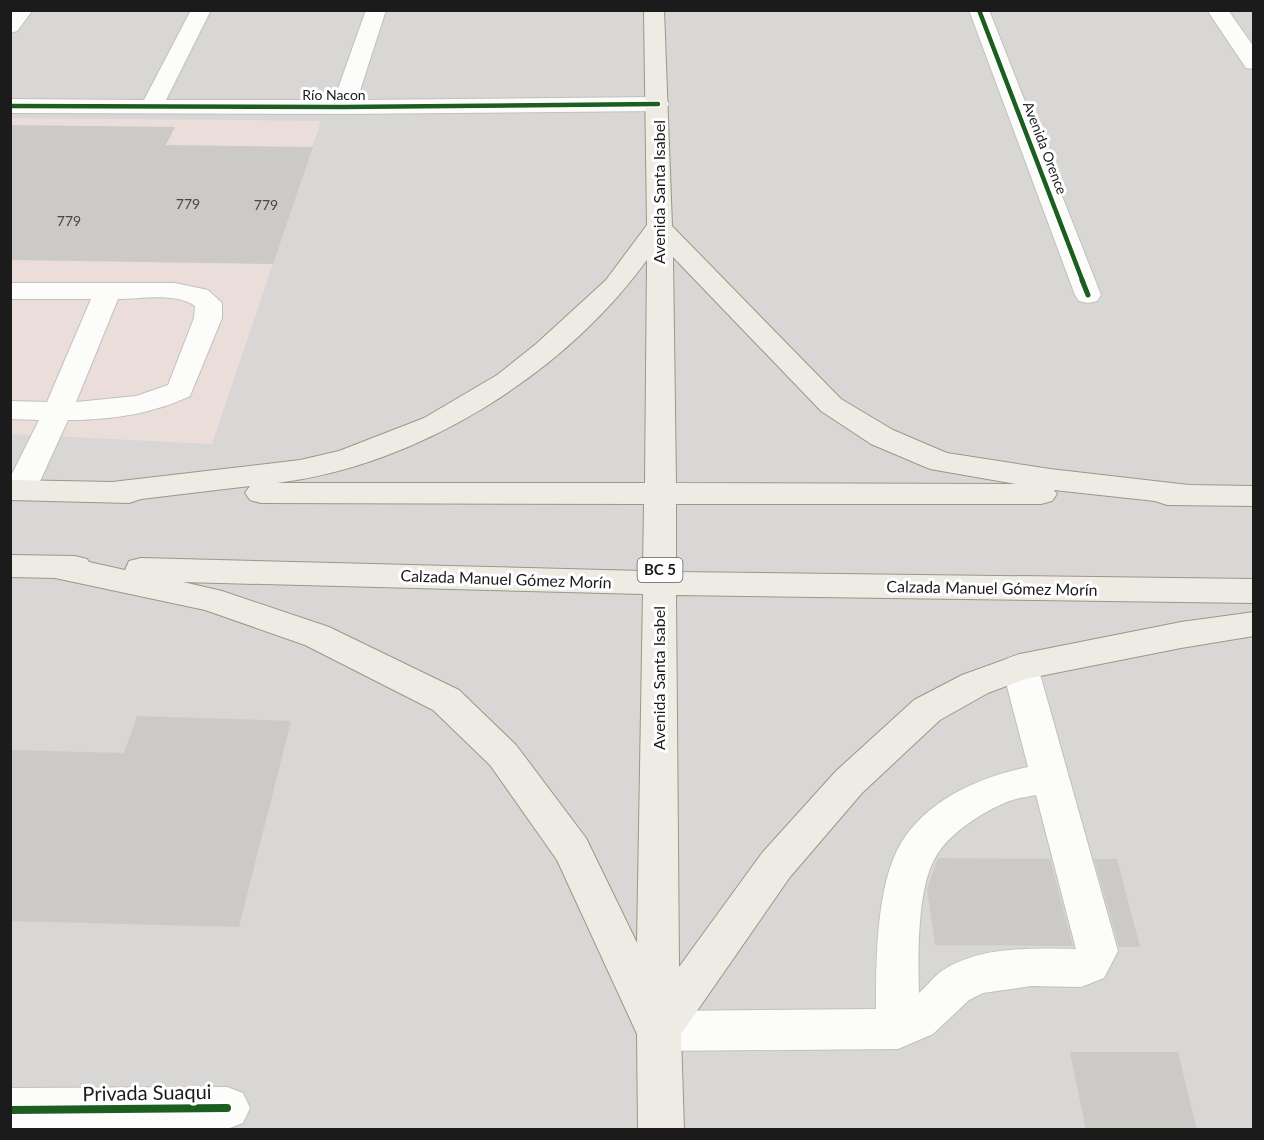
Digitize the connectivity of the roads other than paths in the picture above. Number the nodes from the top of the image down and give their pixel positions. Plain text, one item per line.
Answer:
1 (23, 10) edge
2 (201, 10) edge
3 (376, 10) edge
4 (654, 10) edge
5 (979, 10) edge
6 (1217, 10) edge
7 (10, 27) edge
8 (1254, 63) edge
9 (658, 104) junction
10 (10, 106) edge
11 (152, 106) junction
12 (343, 107) junction
13 (659, 227) junction
14 (10, 291) edge
15 (108, 291) junction
16 (1089, 295) dead end
17 (10, 410) edge
18 (58, 411) junction
19 (15, 490) edge
20 (108, 493) junction
21 (661, 493) junction
22 (1188, 495) junction
23 (1254, 496) edge
24 (10, 566) edge
25 (52, 566) junction
26 (660, 583) junction
27 (1254, 591) edge
28 (1254, 624) edge
29 (1020, 667) junction
30 (1049, 777) junction
31 (898, 1029) junction
32 (658, 1031) junction
33 (227, 1108) dead end
34 (10, 1110) edge
35 (64, 1120) edge
36 (661, 1130) edge

1 - 7 street
2 - 11 street
3 - 12 street
4 - 9 main road, Avenida Santa Isabel / BC 5
5 - 16 street, Avenida Orence
6 - 8 street
9 - 12 street, Río Nacon
9 - 13 main road, Avenida Santa Isabel / BC 5
10 - 11 street, Río Nacon
11 - 12 street, Río Nacon
13 - 20 main road
13 - 21 main road, Avenida Santa Isabel / BC 5
13 - 22 main road
14 - 15 street
15 - 18 street
15 - 18 street
17 - 18 street
18 - 19 street
19 - 20 main road
20 - 21 main road
21 - 22 main road
21 - 26 main road, Avenida Santa Isabel / BC 5
22 - 23 main road
24 - 25 main road, Calzada Manuel Gómez Morín
25 - 26 main road, Calzada Manuel Gómez Morín
25 - 32 main road
26 - 27 main road, Calzada Manuel Gómez Morín
26 - 32 main road, Avenida Santa Isabel / BC 5
28 - 29 main road
29 - 30 street
29 - 32 main road
30 - 31 street
30 - 31 street
31 - 32 street
32 - 36 main road, Avenida Santa Isabel / BC 5
33 - 35 street, Privada Suaqui
34 - 35 street, Privada Suaqui

